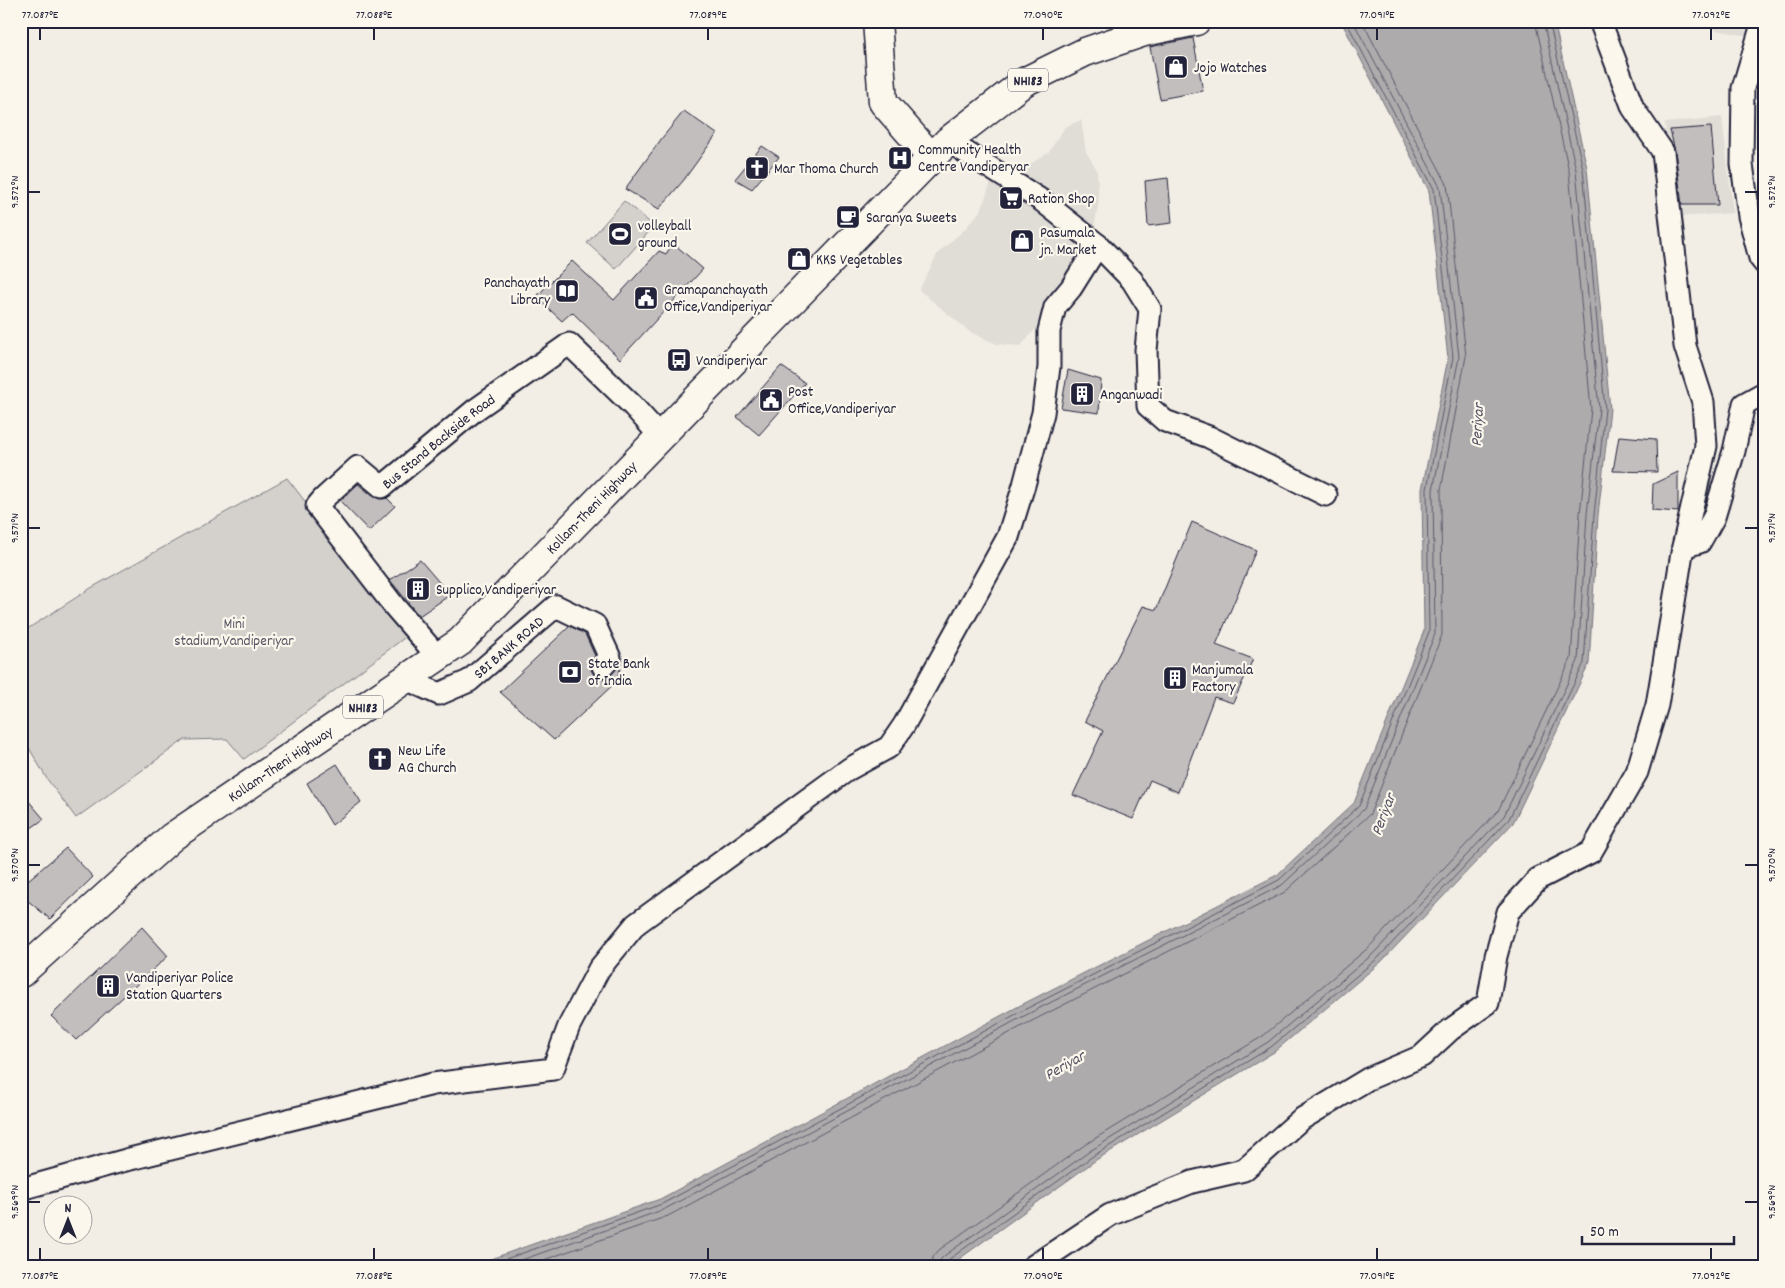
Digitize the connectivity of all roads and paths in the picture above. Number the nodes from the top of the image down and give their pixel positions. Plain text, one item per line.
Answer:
1 (877, 21) edge
2 (1196, 21) edge
3 (1600, 21) edge
4 (1763, 21) edge
5 (1152, 27) edge
6 (940, 149) junction
7 (1098, 245) junction
8 (1764, 263) edge
9 (1764, 393) edge
10 (660, 436) junction
11 (1326, 495) dead end
12 (1683, 547) junction
13 (438, 656) junction
14 (603, 666) dead end
15 (406, 679) junction
16 (21, 973) edge
17 (21, 1189) edge
18 (1032, 1267) edge

1 - 6 main road
2 - 5 main road, Kollam-Theni Highway
3 - 12 street
4 - 8 street
5 - 6 main road, Kollam-Theni Highway / NH183
6 - 7 street
6 - 10 main road, Kollam-Theni Highway / NH183
7 - 11 street
7 - 17 street
9 - 12 street
10 - 13 main road, Kollam-Theni Highway / NH183
10 - 13 street, Bus Stand Backside Road
12 - 18 street
13 - 15 main road, Kollam-Theni Highway / NH183
14 - 15 street, SBI BANK ROAD
15 - 16 main road, Kollam-Theni Highway / NH183

